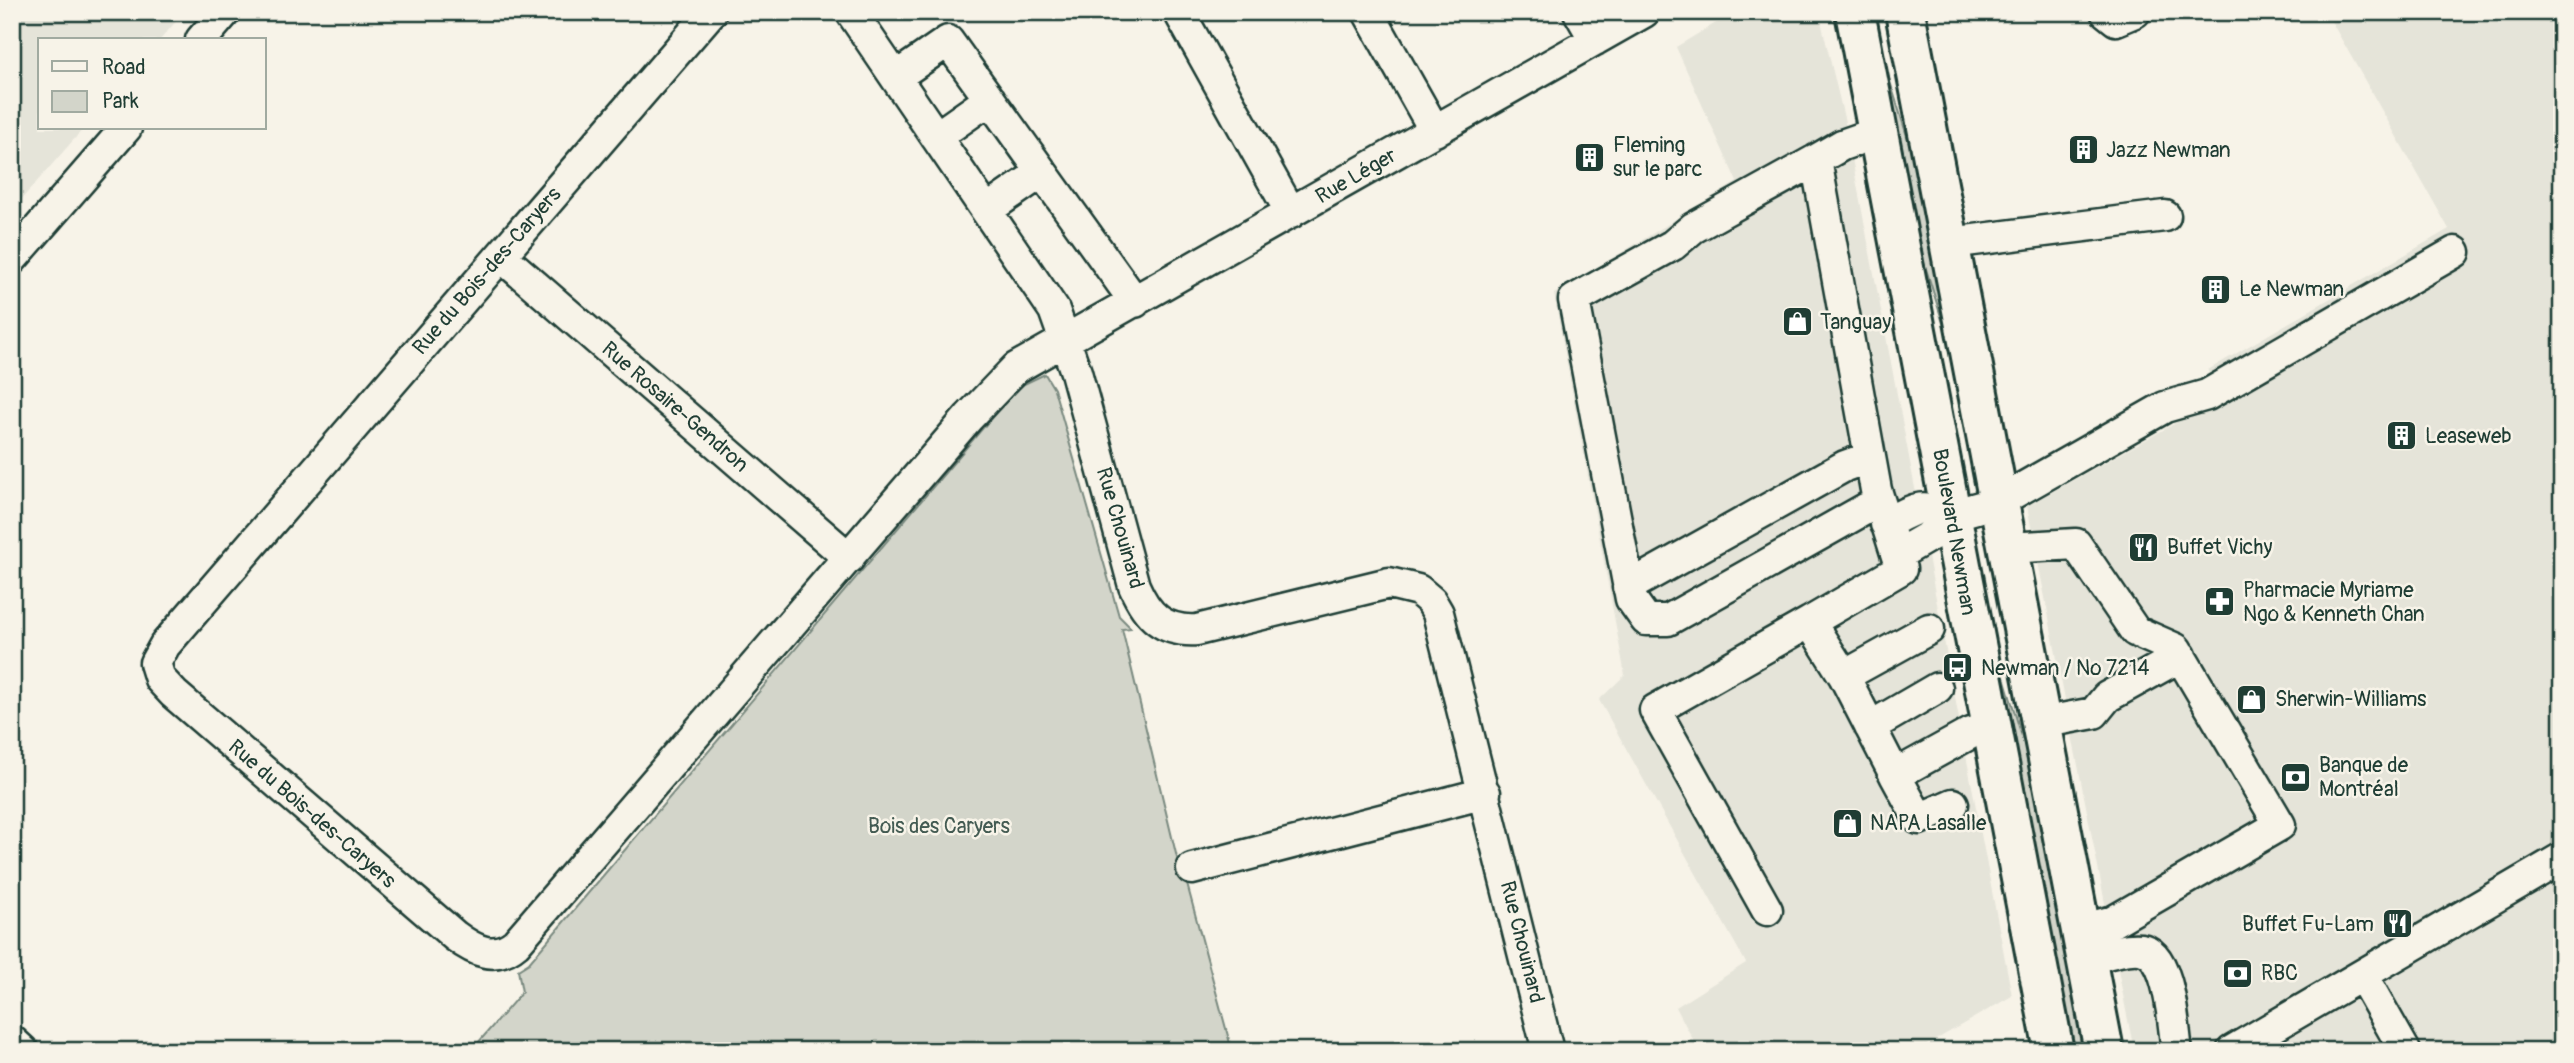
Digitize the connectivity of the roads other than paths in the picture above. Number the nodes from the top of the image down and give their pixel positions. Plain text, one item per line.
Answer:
1 (225, 12) edge
2 (711, 12) edge
3 (851, 12) edge
4 (1180, 12) edge
5 (1368, 12) edge
6 (1579, 12) edge
7 (1644, 12) edge
8 (1854, 12) edge
9 (1905, 12) edge
10 (2106, 12) edge
11 (2135, 12) edge
12 (203, 38) edge
13 (1595, 40) junction
14 (895, 77) junction
15 (990, 99) junction
16 (124, 130) edge
17 (1435, 131) junction
18 (1879, 132) junction
19 (936, 137) junction
20 (1816, 160) junction
21 (1042, 172) junction
22 (987, 210) junction
23 (1291, 213) junction
24 (2165, 216) dead end
25 (1950, 243) junction
26 (2455, 252) dead end
27 (501, 256) junction
28 (12, 259) edge
29 (1135, 302) junction
30 (1066, 340) junction
31 (1870, 457) junction
32 (1819, 481) junction
33 (1998, 502) junction
34 (1883, 514) junction
35 (1951, 516) junction
36 (2006, 548) junction
37 (1897, 555) junction
38 (849, 558) junction
39 (1628, 587) junction
40 (1810, 622) junction
41 (1929, 629) dead end
42 (2181, 656) junction
43 (1844, 676) junction
44 (1937, 688) dead end
45 (2040, 723) junction
46 (1870, 727) junction
47 (1991, 727) junction
48 (1895, 775) junction
49 (1485, 793) junction
50 (1953, 804) dead end
51 (2562, 858) edge
52 (1192, 869) dead end
53 (1767, 910) dead end
54 (2083, 945) junction
55 (2362, 975) junction
56 (12, 1041) edge
57 (23, 1051) edge
58 (1548, 1051) edge
59 (2054, 1051) edge
60 (2104, 1051) edge
61 (2176, 1051) edge
62 (2232, 1051) edge
63 (2406, 1051) edge

1 - 12 street
2 - 27 street, Rue du Bois-des-Caryers
3 - 14 street, Rue Chouinard
4 - 23 street
5 - 17 street
6 - 13 street
7 - 13 street, Rue Léger
8 - 18 main road, Boulevard Newman
9 - 25 main road
10 - 11 street
13 - 17 street, Rue Léger
14 - 15 street
14 - 19 street, Rue Chouinard
15 - 19 street
15 - 21 street
16 - 28 street
17 - 23 street, Rue Léger
18 - 20 street
18 - 35 main road, Boulevard Newman
19 - 22 street, Rue Chouinard
20 - 31 street
20 - 39 street
21 - 22 street
21 - 29 street
22 - 30 street, Rue Chouinard
23 - 29 street, Rue Léger
24 - 25 street
25 - 33 main road
26 - 33 street
27 - 38 street, Rue Rosaire-Gendron
27 - 38 street, Rue du Bois-des-Caryers
29 - 30 street, Rue Léger
30 - 38 street, Rue du Bois-des-Caryers
30 - 49 street, Rue Chouinard
31 - 32 street
31 - 34 street
32 - 34 street
32 - 39 street
33 - 35 street
33 - 36 main road
34 - 35 street
34 - 37 street
34 - 39 street
35 - 37 street
35 - 47 main road, Boulevard Newman
36 - 42 street
36 - 45 main road
37 - 40 street
40 - 43 street
40 - 53 street
41 - 43 street
42 - 45 street
42 - 54 street
43 - 46 street
44 - 46 street
45 - 54 main road
46 - 48 street
47 - 48 street
47 - 59 main road, Boulevard Newman
48 - 50 street
49 - 52 street
49 - 58 street, Rue Chouinard
51 - 55 street
54 - 60 main road
54 - 61 street
55 - 62 street
55 - 63 street
56 - 57 street

